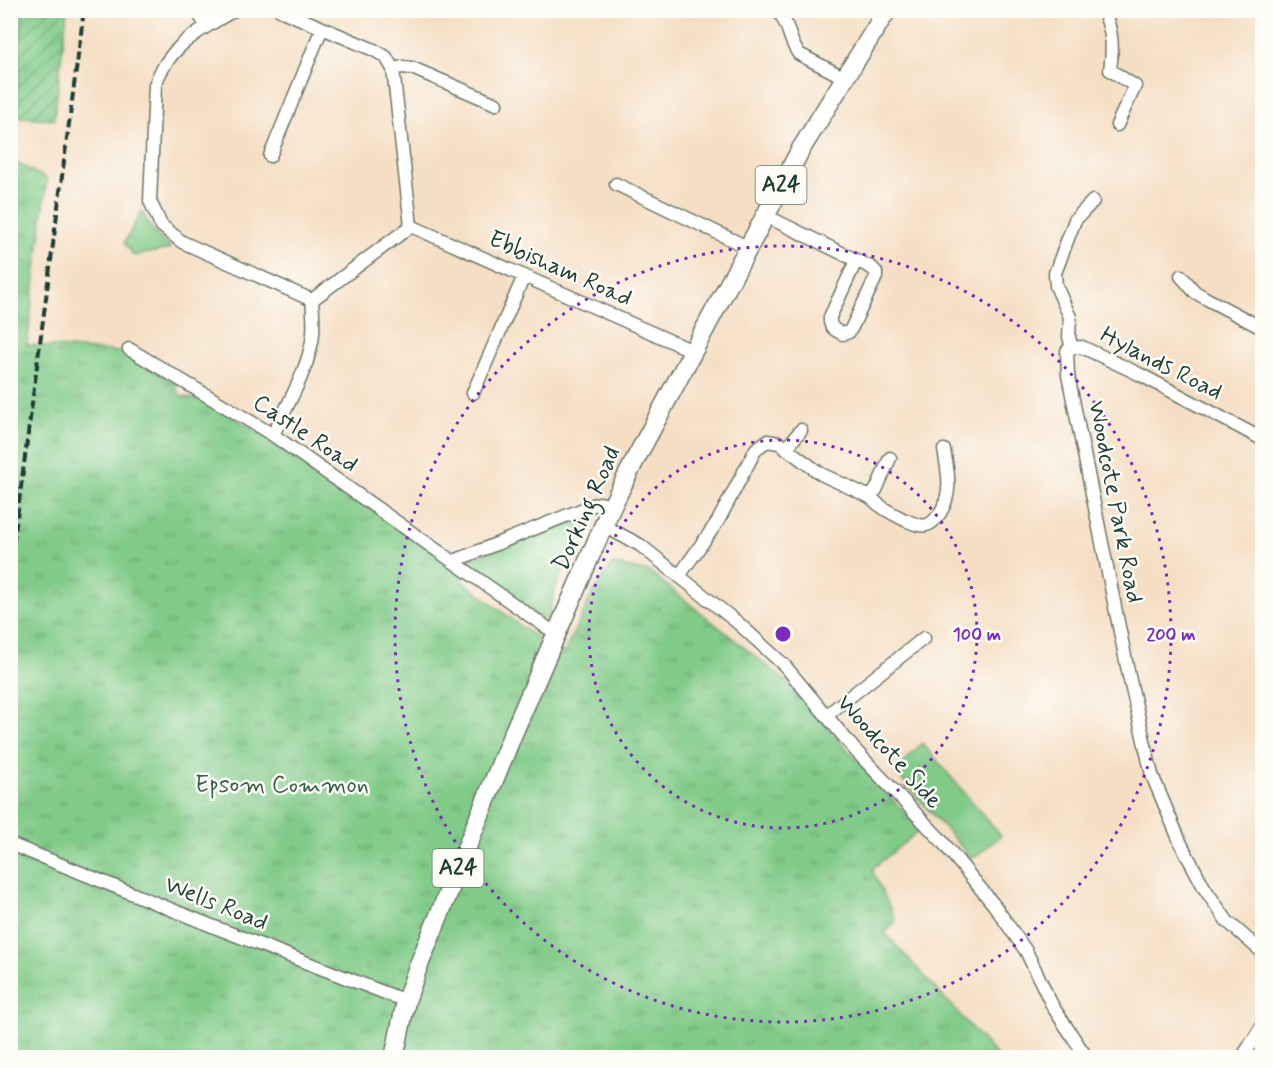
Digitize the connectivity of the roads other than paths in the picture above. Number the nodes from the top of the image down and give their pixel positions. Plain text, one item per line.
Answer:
1 (197, 10) edge
2 (234, 10) edge
3 (280, 10) edge
4 (777, 10) edge
5 (887, 10) edge
6 (1103, 10) edge
7 (206, 26) junction
8 (322, 28) junction
9 (393, 69) junction
10 (845, 78) junction
11 (496, 104) dead end
12 (1117, 126) dead end
13 (270, 156) dead end
14 (616, 184) dead end
15 (1093, 201) dead end
16 (764, 215) junction
17 (411, 226) junction
18 (747, 247) junction
19 (856, 261) junction
20 (524, 276) junction
21 (1181, 276) dead end
22 (312, 300) junction
23 (1263, 328) edge
24 (1072, 348) junction
25 (129, 349) dead end
26 (693, 351) junction
27 (473, 393) dead end
28 (801, 430) dead end
29 (273, 435) junction
30 (1263, 440) edge
31 (786, 449) junction
32 (944, 450) dead end
33 (890, 458) dead end
34 (870, 497) junction
35 (612, 506) junction
36 (604, 526) junction
37 (454, 561) junction
38 (679, 576) junction
39 (558, 633) junction
40 (924, 638) dead end
41 (826, 715) junction
42 (10, 844) edge
43 (1263, 952) edge
44 (406, 1001) junction
45 (1263, 1026) edge
46 (394, 1058) edge
47 (1087, 1058) edge
48 (1242, 1058) edge

1 - 7 street
2 - 7 street
3 - 8 street
4 - 10 street
5 - 10 highway, Dorking Road / A24
6 - 12 street
7 - 22 street
8 - 9 street
8 - 13 street
9 - 11 street
9 - 17 street
10 - 16 highway, Dorking Road / A24
14 - 18 street
15 - 24 street
16 - 18 highway, Dorking Road / A24
16 - 19 street
17 - 20 street, Ebbisham Road
17 - 22 street
18 - 26 highway, Dorking Road / A24
19 - 19 street
20 - 26 street, Ebbisham Road
20 - 27 street
21 - 23 street
22 - 29 street
24 - 30 street, Hylands Road
24 - 43 street, Woodcote Park Road
25 - 29 street, Castle Road
26 - 35 highway, Dorking Road / A24
28 - 31 street
29 - 37 street, Castle Road
31 - 34 street
31 - 38 street
32 - 34 street
33 - 34 street
35 - 36 highway, Dorking Road / A24
35 - 37 street
36 - 38 street, Woodcote Side
36 - 39 highway, Dorking Road / A24
37 - 39 street, Castle Road
38 - 41 street, Woodcote Side
39 - 44 highway, Dorking Road / A24
40 - 41 street
41 - 47 street, Woodcote Side
42 - 44 street, Wells Road
44 - 46 highway, Dorking Road / A24
45 - 48 street

